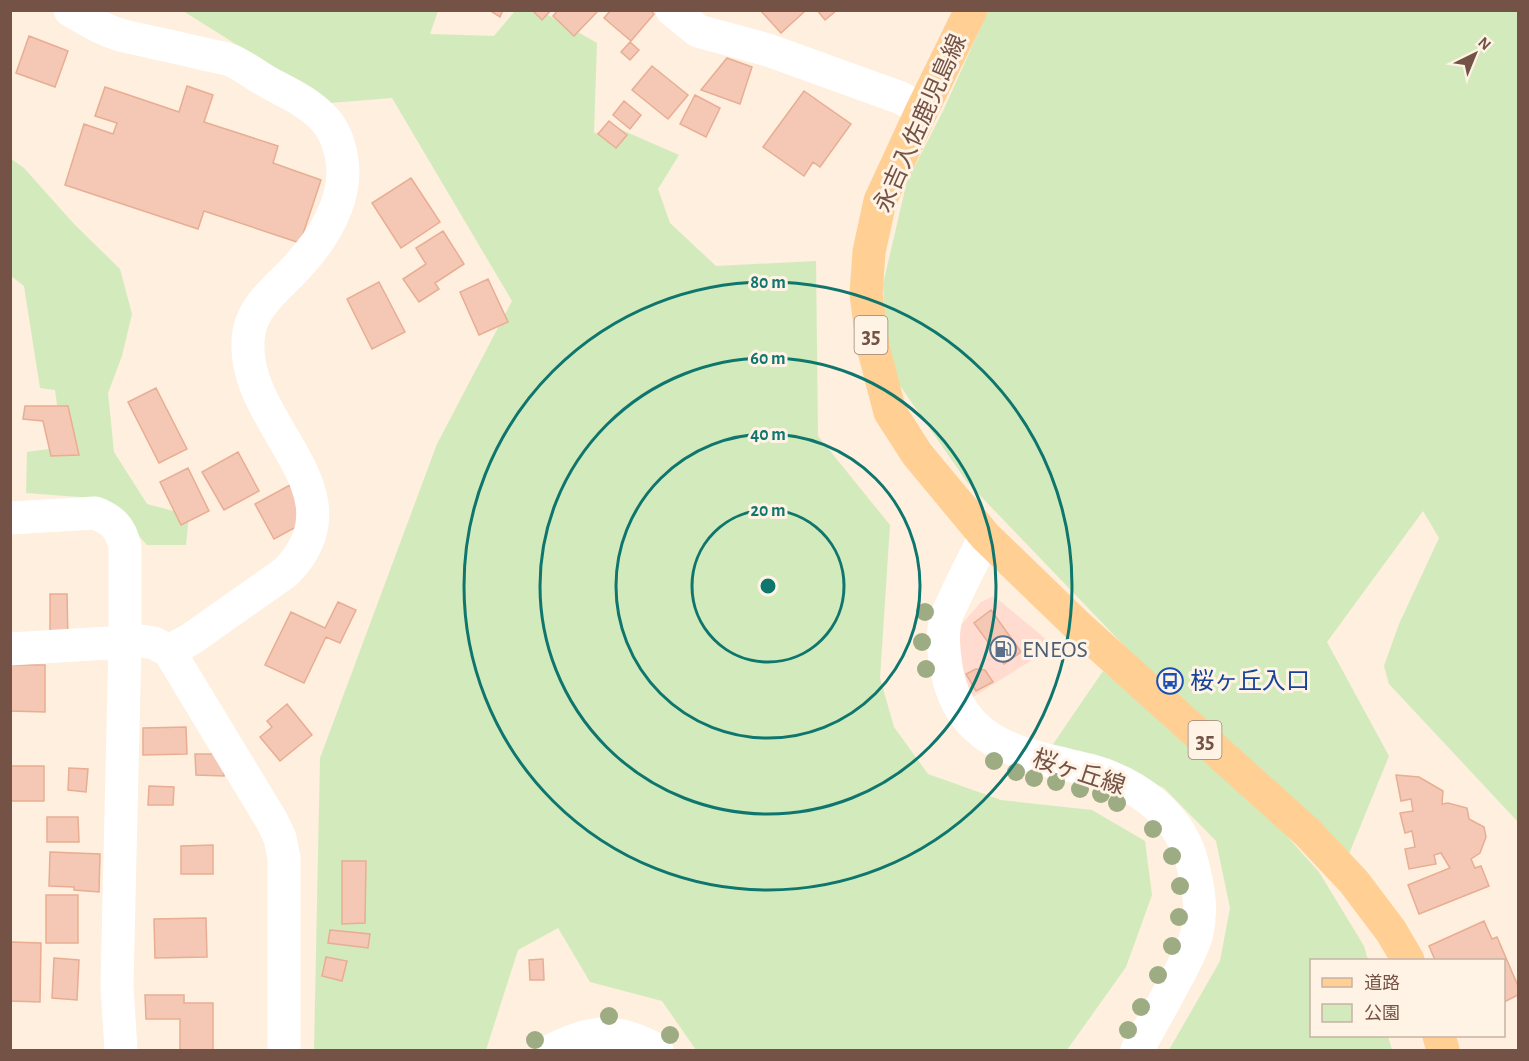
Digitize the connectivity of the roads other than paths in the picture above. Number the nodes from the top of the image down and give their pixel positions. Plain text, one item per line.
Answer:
1 (70, 10) edge
2 (971, 10) edge
3 (677, 12) edge
4 (922, 110) junction
5 (10, 518) edge
6 (985, 536) junction
7 (125, 642) junction
8 (10, 649) edge
9 (168, 651) junction
10 (1406, 959) edge
11 (121, 1050) edge
12 (284, 1050) edge
13 (552, 1050) edge
14 (657, 1050) edge
15 (1137, 1050) edge

1 - 9 street
2 - 4 main road, 永吉入佐鹿児島線 / 35
3 - 4 street
4 - 6 main road, 永吉入佐鹿児島線 / 35
5 - 7 street
6 - 10 main road, 永吉入佐鹿児島線 / 35
6 - 15 street, 桜ヶ丘線
7 - 8 street
7 - 9 street
7 - 11 street
9 - 12 street
13 - 14 street

